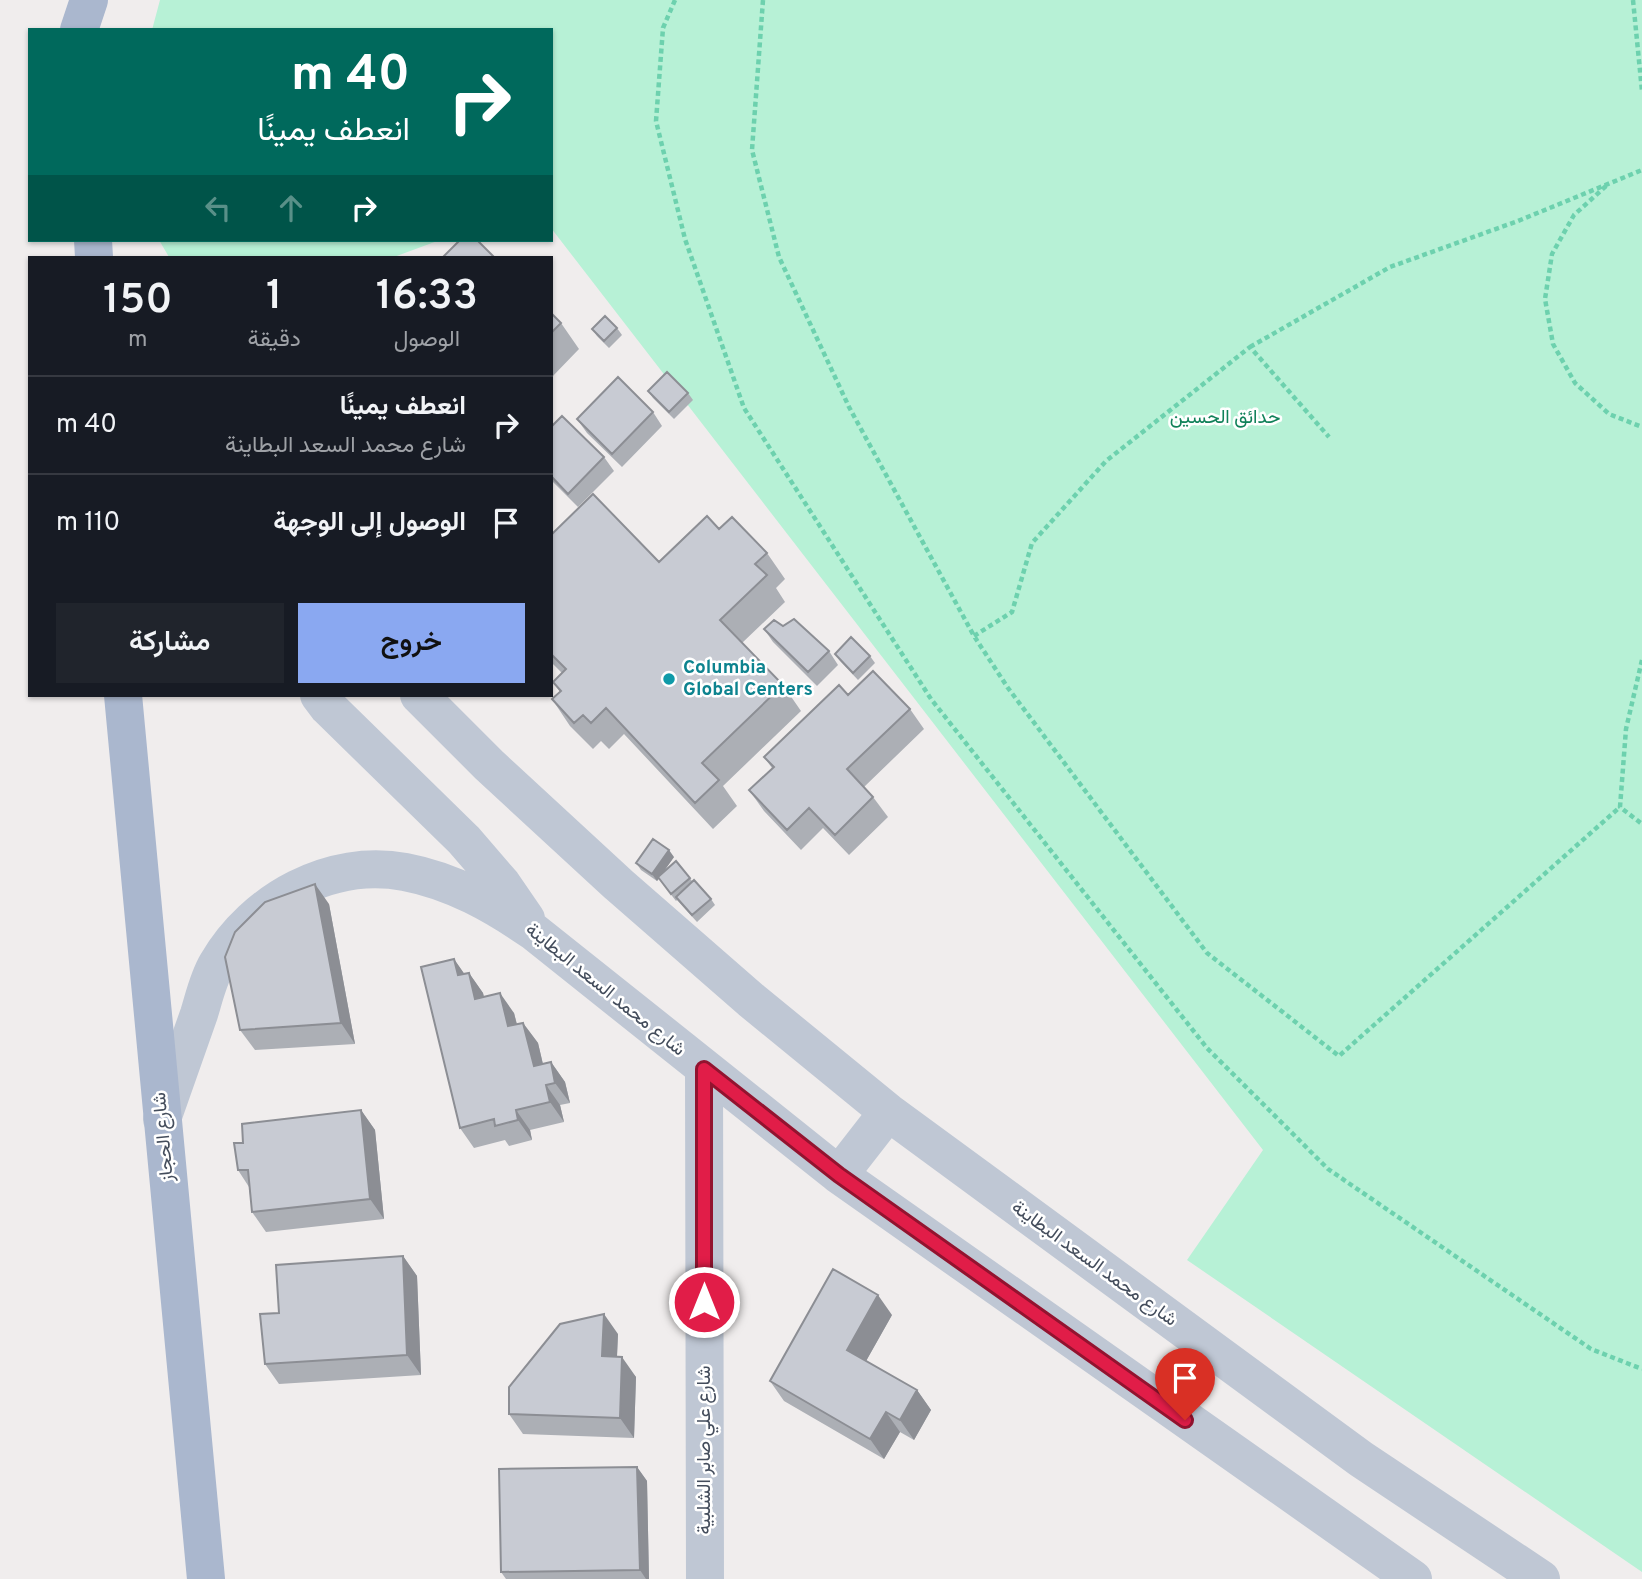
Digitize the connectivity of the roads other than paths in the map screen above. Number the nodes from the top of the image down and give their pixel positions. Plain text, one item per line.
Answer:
1 (89, 0) edge
2 (80, 28) edge
3 (123, 697) edge
4 (320, 697) edge
5 (421, 697) edge
6 (534, 932) junction
7 (704, 1069) junction
8 (888, 1112) junction
9 (162, 1119) junction
10 (839, 1175) junction
11 (711, 1576) edge
12 (206, 1579) edge
13 (1413, 1579) edge
14 (1541, 1579) edge

1 - 2 main road
3 - 9 main road, شارع الحجاز
4 - 6 street
5 - 8 street, شارع محمد السعد البطاينة
6 - 7 street, شارع محمد السعد البطاينة
6 - 9 street, شارع محمد السعد البطاينة
7 - 10 street, شارع محمد السعد البطاينة
7 - 11 street, شارع علي صابر الشلبية
8 - 10 street
8 - 14 street, شارع محمد السعد البطاينة
9 - 12 main road, شارع الحجاز
10 - 13 street, شارع محمد السعد البطاينة

